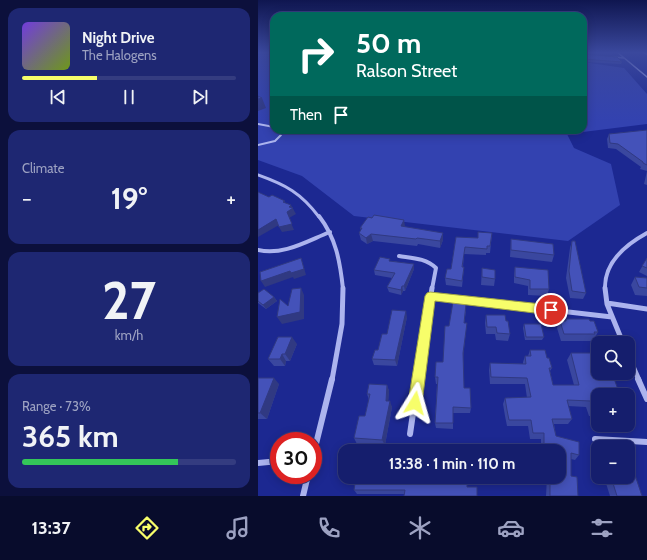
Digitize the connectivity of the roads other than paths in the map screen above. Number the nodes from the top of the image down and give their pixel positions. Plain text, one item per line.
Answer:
1 (258, 124) edge
2 (270, 126) edge
3 (281, 134) edge
4 (258, 145) edge
5 (258, 175) edge
6 (330, 232) junction
7 (647, 234) edge
8 (258, 250) edge
9 (399, 256) dead end
10 (430, 296) junction
11 (607, 303) junction
12 (647, 309) edge
13 (612, 317) junction
14 (620, 336) edge
15 (635, 371) edge
16 (647, 399) edge
17 (319, 432) edge
18 (410, 434) dead end
19 (595, 439) dead end
20 (647, 442) edge
21 (270, 462) edge
22 (258, 463) edge
23 (306, 484) edge
24 (303, 496) edge

1 - 2 lane
3 - 4 lane
5 - 6 street
6 - 8 street
6 - 17 street
7 - 11 street
9 - 10 street
10 - 13 street
10 - 18 street
11 - 12 street
11 - 13 street
13 - 14 street
15 - 16 street
19 - 20 street
21 - 22 street
23 - 24 street

